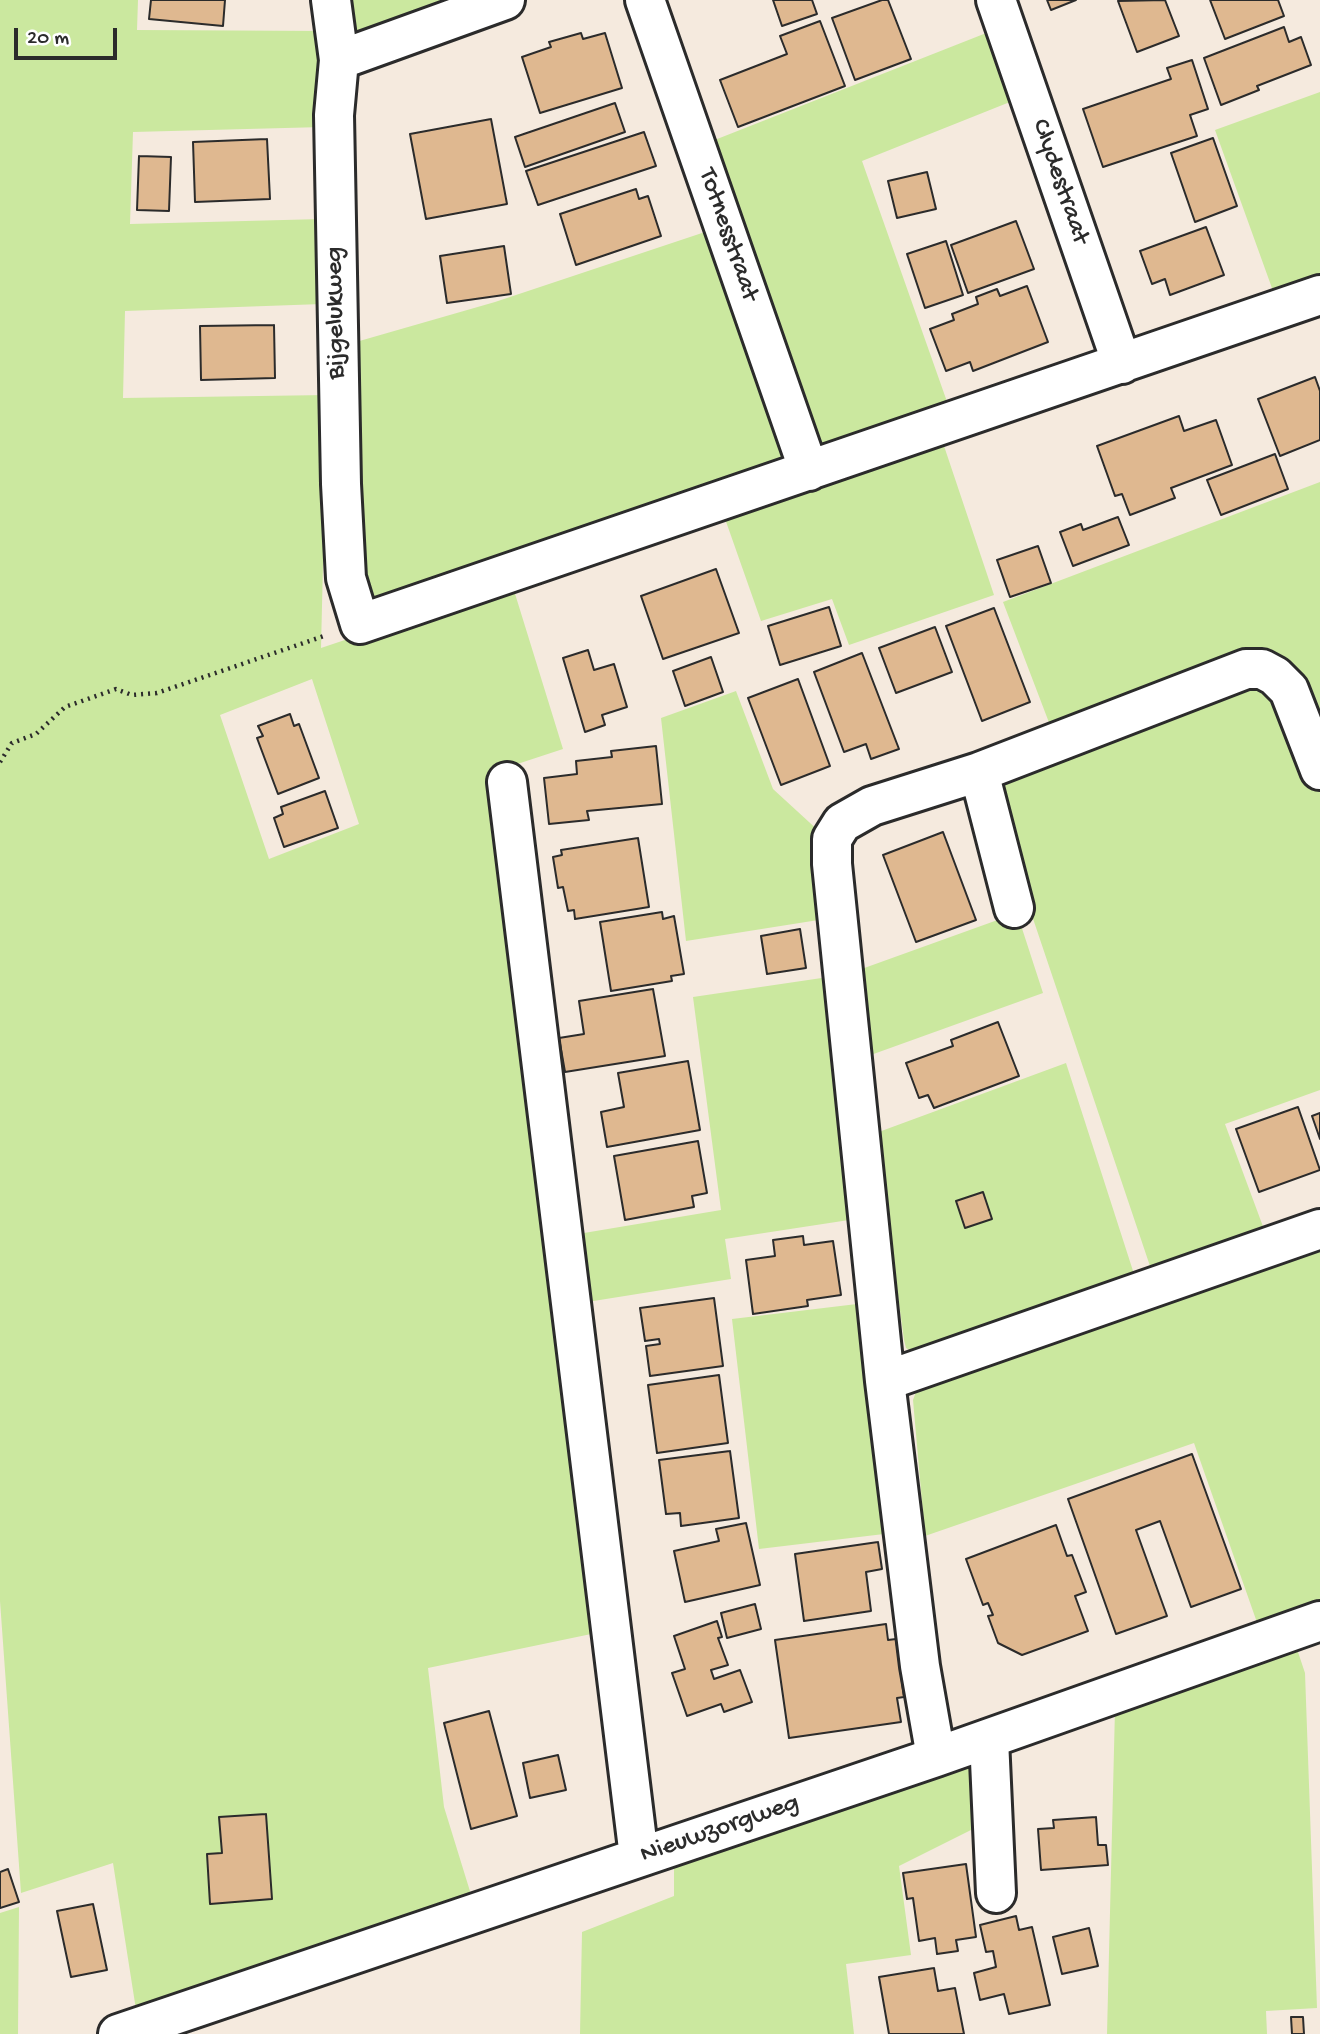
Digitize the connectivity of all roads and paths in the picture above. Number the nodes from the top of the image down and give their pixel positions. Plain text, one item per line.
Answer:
1 (331, 0) edge
2 (505, 0) edge
3 (645, 0) edge
4 (996, 0) edge
5 (339, 60) junction
6 (1320, 295) edge
7 (1122, 364) junction
8 (808, 471) junction
9 (360, 624) junction
10 (0, 762) edge
11 (1320, 770) edge
12 (979, 772) junction
13 (507, 782) dead end
14 (1014, 908) dead end
15 (1320, 1229) edge
16 (885, 1381) junction
17 (1320, 1621) edge
18 (989, 1739) junction
19 (936, 1757) junction
20 (639, 1857) junction
21 (996, 1893) dead end
22 (118, 2034) edge

1 - 5 street, Bijgelukweg
2 - 5 street
3 - 8 street, Totnesstraat
4 - 7 street, Clydestraat
5 - 9 street, Bijgelukweg
6 - 7 street
7 - 8 street
8 - 9 street
9 - 10 path
11 - 12 street
12 - 14 street
12 - 16 street
13 - 20 street
15 - 16 street
16 - 19 street
17 - 18 street, Nieuwzorgweg
18 - 19 street, Nieuwzorgweg
18 - 21 street
19 - 20 street, Nieuwzorgweg
20 - 22 street, Nieuwzorgweg

